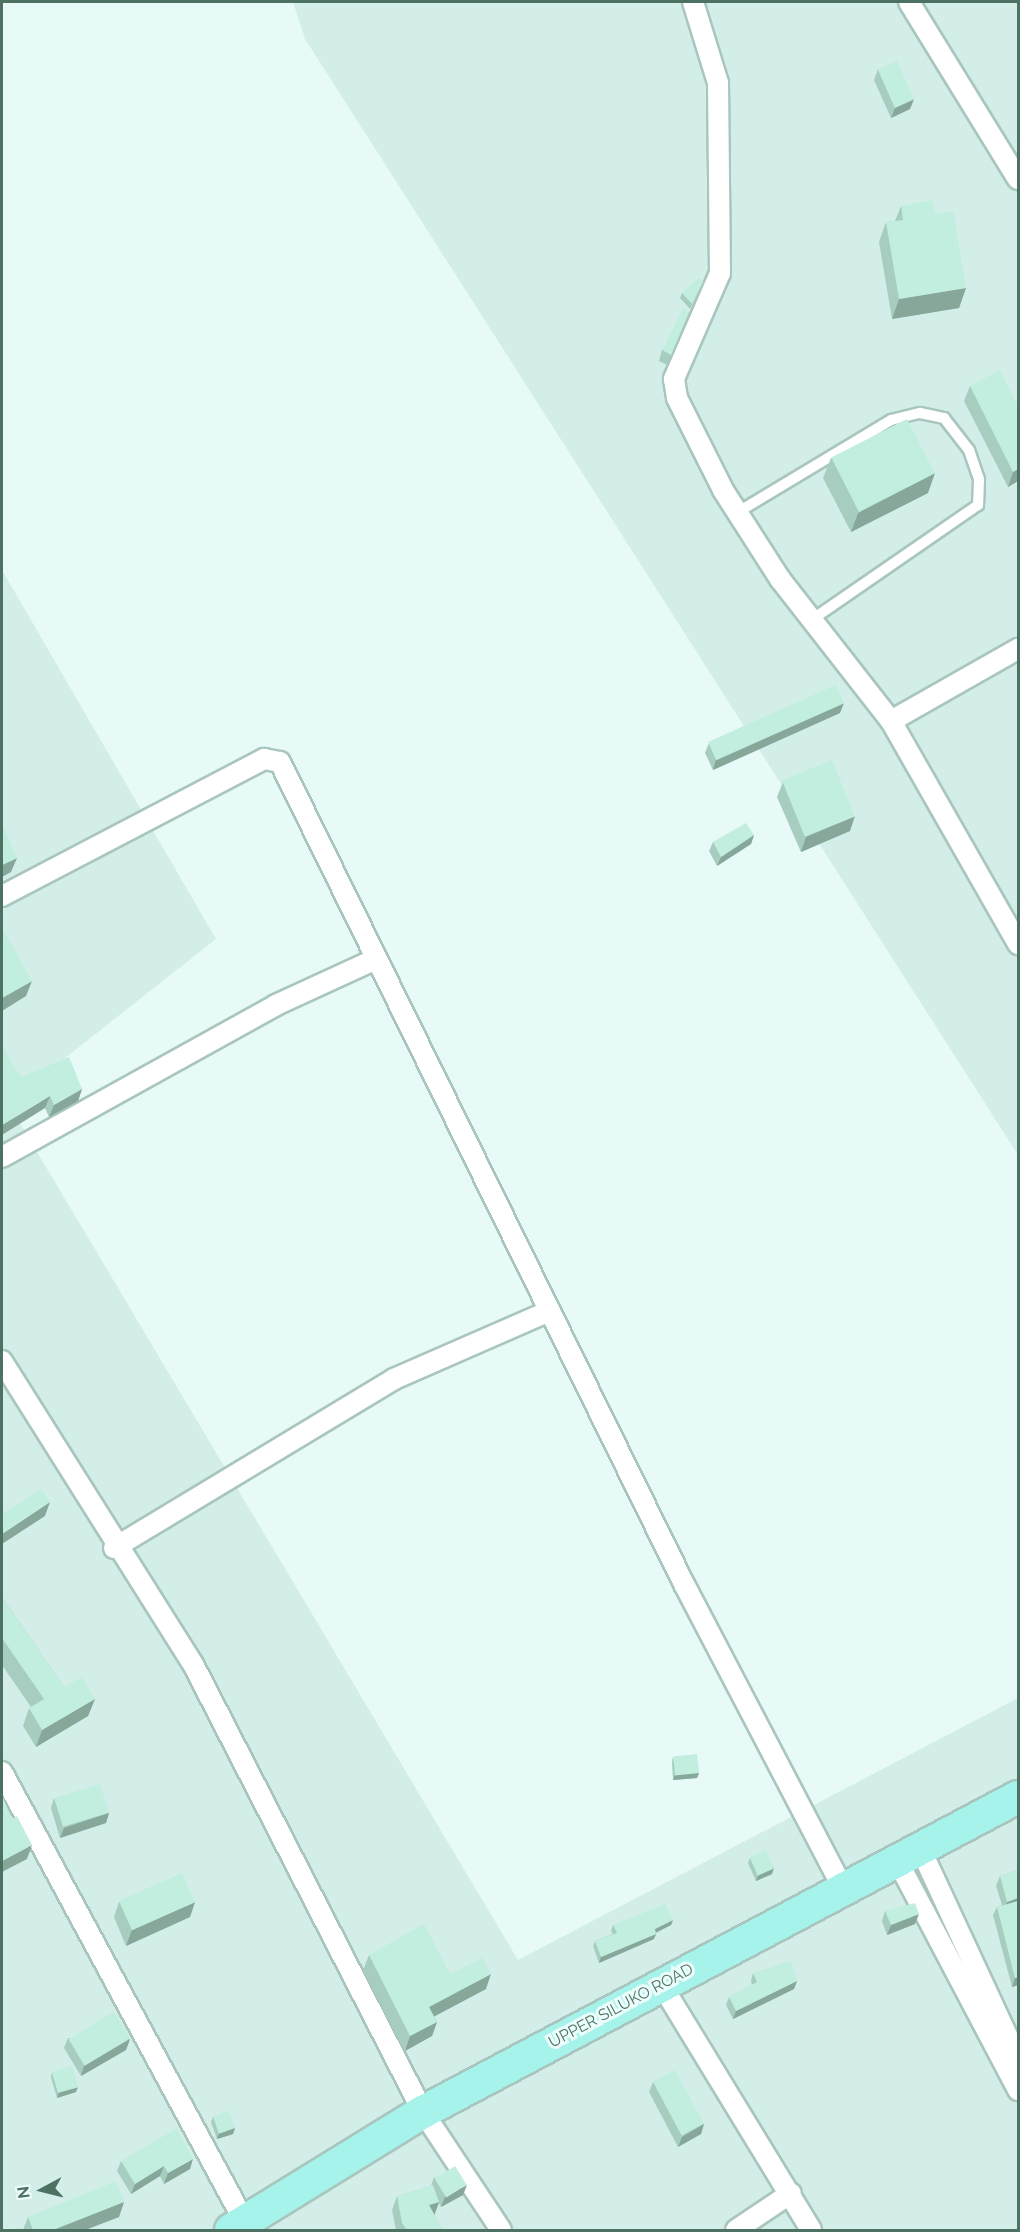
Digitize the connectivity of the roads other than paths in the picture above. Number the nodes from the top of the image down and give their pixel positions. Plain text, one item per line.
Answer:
1 (693, 2) edge
2 (909, 2) edge
3 (1018, 179) edge
4 (738, 512) junction
5 (809, 621) junction
6 (1018, 649) edge
7 (891, 721) junction
8 (2, 896) edge
9 (1018, 944) edge
10 (376, 959) junction
11 (2, 1157) edge
12 (550, 1311) junction
13 (2, 1361) edge
14 (114, 1548) junction
15 (2, 1772) edge
16 (1018, 1797) edge
17 (910, 1856) junction
18 (843, 1890) junction
19 (661, 1984) junction
20 (1018, 2059) edge
21 (1018, 2090) edge
22 (423, 2112) junction
23 (790, 2193) junction
24 (242, 2228) edge
25 (501, 2230) edge
26 (736, 2230) edge
27 (811, 2230) edge

1 - 4 street
2 - 3 street
4 - 5 street
4 - 5 lane
5 - 7 street
6 - 7 street
7 - 9 street
8 - 10 street
10 - 11 street
10 - 12 street
12 - 14 street
12 - 18 street
13 - 14 street
14 - 22 street
15 - 24 street
16 - 17 main road, UPPER SILUKO ROAD
17 - 18 main road, UPPER SILUKO ROAD
17 - 20 street
17 - 21 street
18 - 19 main road, UPPER SILUKO ROAD
19 - 22 main road, UPPER SILUKO ROAD
19 - 23 street
22 - 24 main road, UPPER SILUKO ROAD
22 - 25 street
23 - 26 street
23 - 27 street

